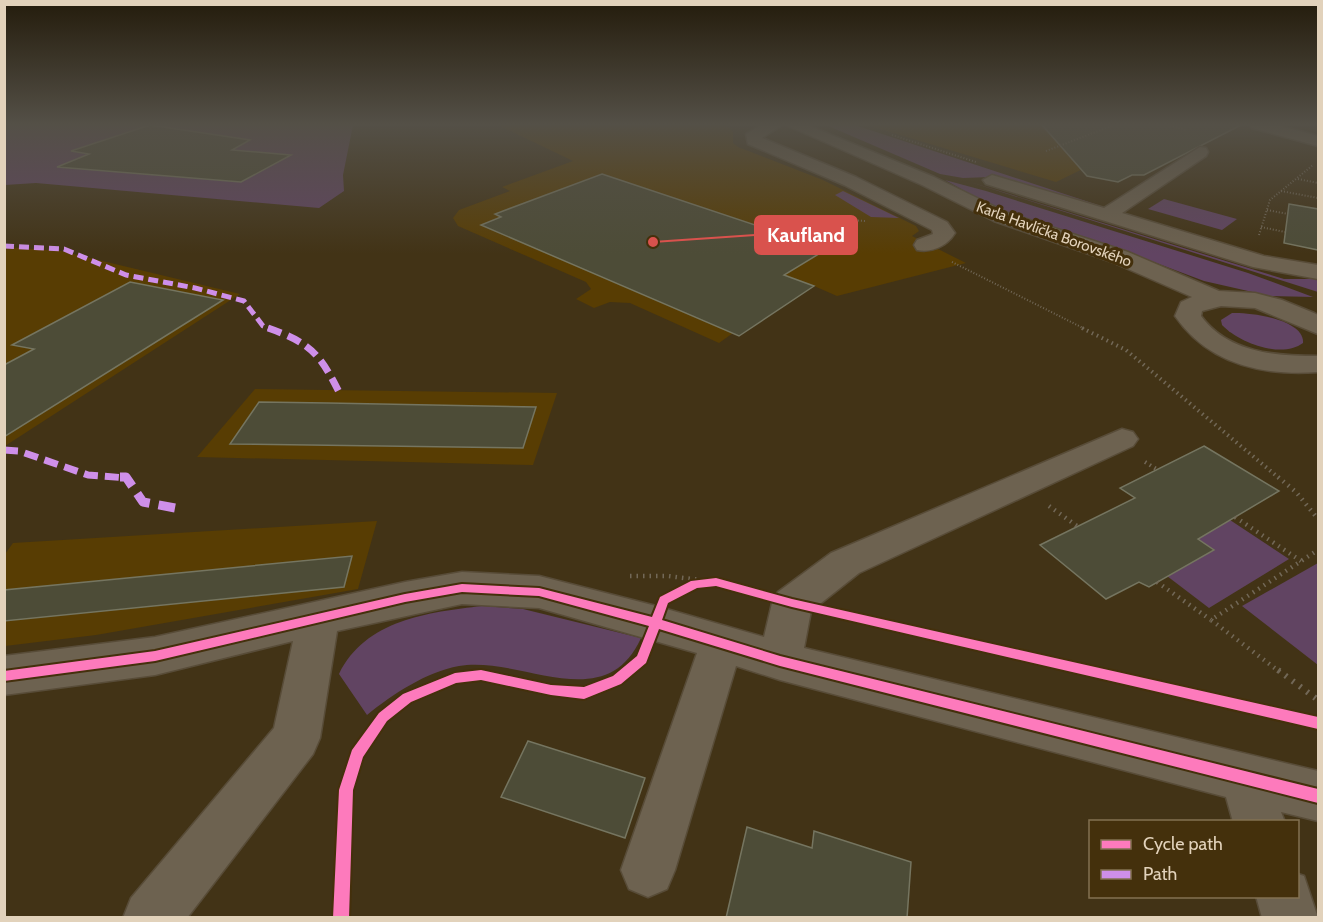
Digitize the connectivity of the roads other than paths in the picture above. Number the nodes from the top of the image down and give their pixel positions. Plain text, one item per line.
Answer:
1 (819, 168) edge
2 (897, 168) edge
3 (1176, 168) edge
4 (987, 172) road end
5 (1106, 215) junction
6 (925, 245) dead end
7 (1318, 272) edge
8 (1216, 299) junction
9 (1254, 302) junction
10 (1318, 302) edge
11 (1318, 326) edge
12 (1313, 370) edge
13 (1122, 440) dead end
14 (318, 618) junction
15 (721, 644) junction
16 (780, 661) junction
17 (4, 676) edge
18 (1244, 776) junction
19 (1318, 796) edge
20 (1258, 820) edge
21 (648, 870) dead end
22 (1284, 898) edge
23 (151, 918) edge
24 (1291, 918) edge

1 - 6 street
2 - 8 street, Karla Havlíčka Borovského
3 - 5 street
4 - 5 street
5 - 7 street
8 - 9 street
8 - 12 street
9 - 10 street
9 - 11 street
13 - 16 street
14 - 15 street
14 - 17 street
14 - 23 street
15 - 16 street
15 - 21 street
16 - 18 street
18 - 19 street
18 - 20 street
22 - 24 street

